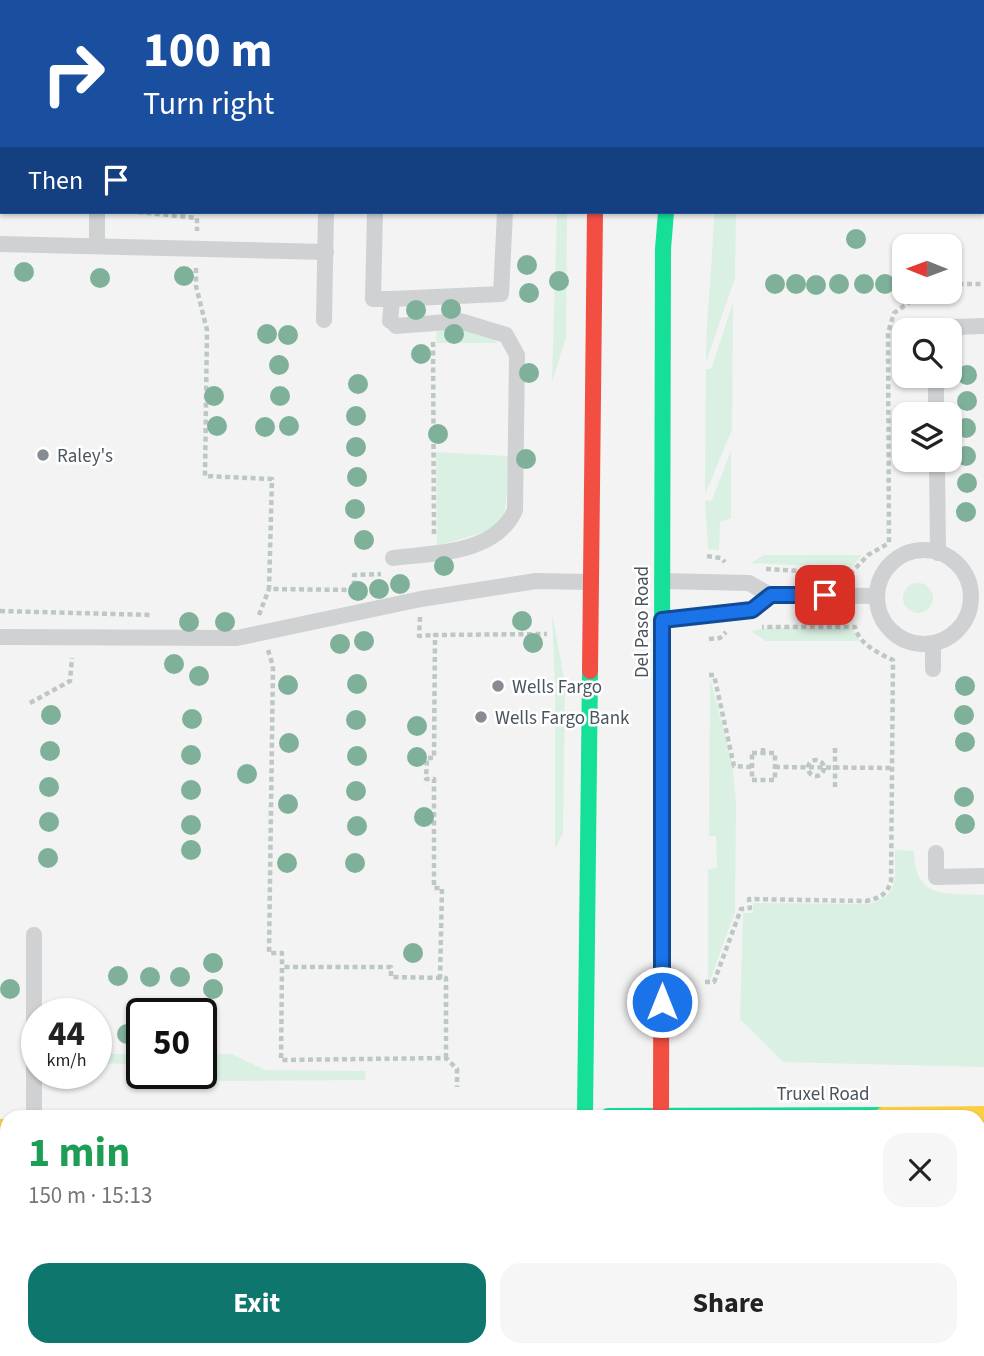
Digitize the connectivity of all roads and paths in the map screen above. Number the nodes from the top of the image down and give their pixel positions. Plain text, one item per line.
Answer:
1 (97, 214) edge
2 (158, 214) edge
3 (326, 214) edge
4 (375, 214) edge
5 (505, 214) edge
6 (595, 214) edge
7 (666, 214) edge
8 (0, 244) edge
9 (97, 246) junction
10 (197, 249) junction
11 (326, 252) junction
12 (962, 284) edge
13 (984, 284) edge
14 (392, 299) junction
15 (907, 304) edge
16 (324, 320) dead end
17 (433, 323) junction
18 (984, 326) edge
19 (962, 327) edge
20 (937, 472) edge
21 (938, 552) junction
22 (434, 553) junction
23 (706, 556) dead end
24 (393, 566) joint
25 (729, 567) dead end
26 (756, 568) dead end
27 (662, 581) junction
28 (589, 582) junction
29 (269, 589) junction
30 (771, 595) junction
31 (877, 596) junction
32 (977, 600) edge
33 (0, 611) edge
34 (163, 615) dead end
35 (662, 620) junction
36 (758, 627) dead end
37 (733, 632) dead end
38 (262, 633) junction
39 (547, 634) dead end
40 (0, 636) edge
41 (709, 639) dead end
42 (933, 644) junction
43 (70, 661) dead end
44 (933, 669) dead end
45 (709, 675) dead end
46 (30, 703) dead end
47 (763, 745) dead end
48 (835, 747) dead end
49 (763, 753) junction
50 (752, 767) junction
51 (775, 767) junction
52 (809, 767) junction
53 (824, 768) junction
54 (835, 768) junction
55 (892, 768) junction
56 (763, 780) junction
57 (835, 787) dead end
58 (763, 788) dead end
59 (936, 853) dead end
60 (984, 876) edge
61 (34, 935) dead end
62 (282, 967) junction
63 (440, 979) junction
64 (705, 982) dead end
65 (446, 1058) junction
66 (457, 1087) dead end
67 (34, 1110) edge
68 (585, 1110) edge
69 (661, 1110) edge

1 - 9 lane
2 - 10 path
3 - 11 lane
4 - 14 lane
5 - 14 lane
6 - 28 main road
7 - 27 main road, Del Paso Road
8 - 9 lane
9 - 10 lane
10 - 11 lane
10 - 29 path
11 - 16 lane
12 - 13 path
14 - 17 lane
15 - 26 path
17 - 22 path
17 - 22 lane
18 - 19 lane
20 - 21 lane
21 - 31 lane
21 - 32 lane
22 - 24 lane
23 - 25 path
24 - 29 path
27 - 30 lane
27 - 35 main road, Del Paso Road
28 - 38 lane
28 - 68 main road
29 - 38 path
30 - 31 lane
30 - 35 lane
31 - 42 lane
32 - 42 lane
33 - 34 path
35 - 69 main road, Del Paso Road
36 - 55 path
37 - 41 path
38 - 40 lane
38 - 62 path
39 - 63 path
42 - 44 lane
43 - 46 path
45 - 50 path
47 - 49 path
48 - 54 path
49 - 50 path
49 - 51 path
50 - 56 path
51 - 52 path
51 - 56 path
52 - 53 path
52 - 53 path
53 - 54 path
54 - 55 path
54 - 57 path
55 - 64 path
56 - 58 path
59 - 60 lane
61 - 67 lane
62 - 63 path
62 - 65 path
63 - 65 path
65 - 66 path

